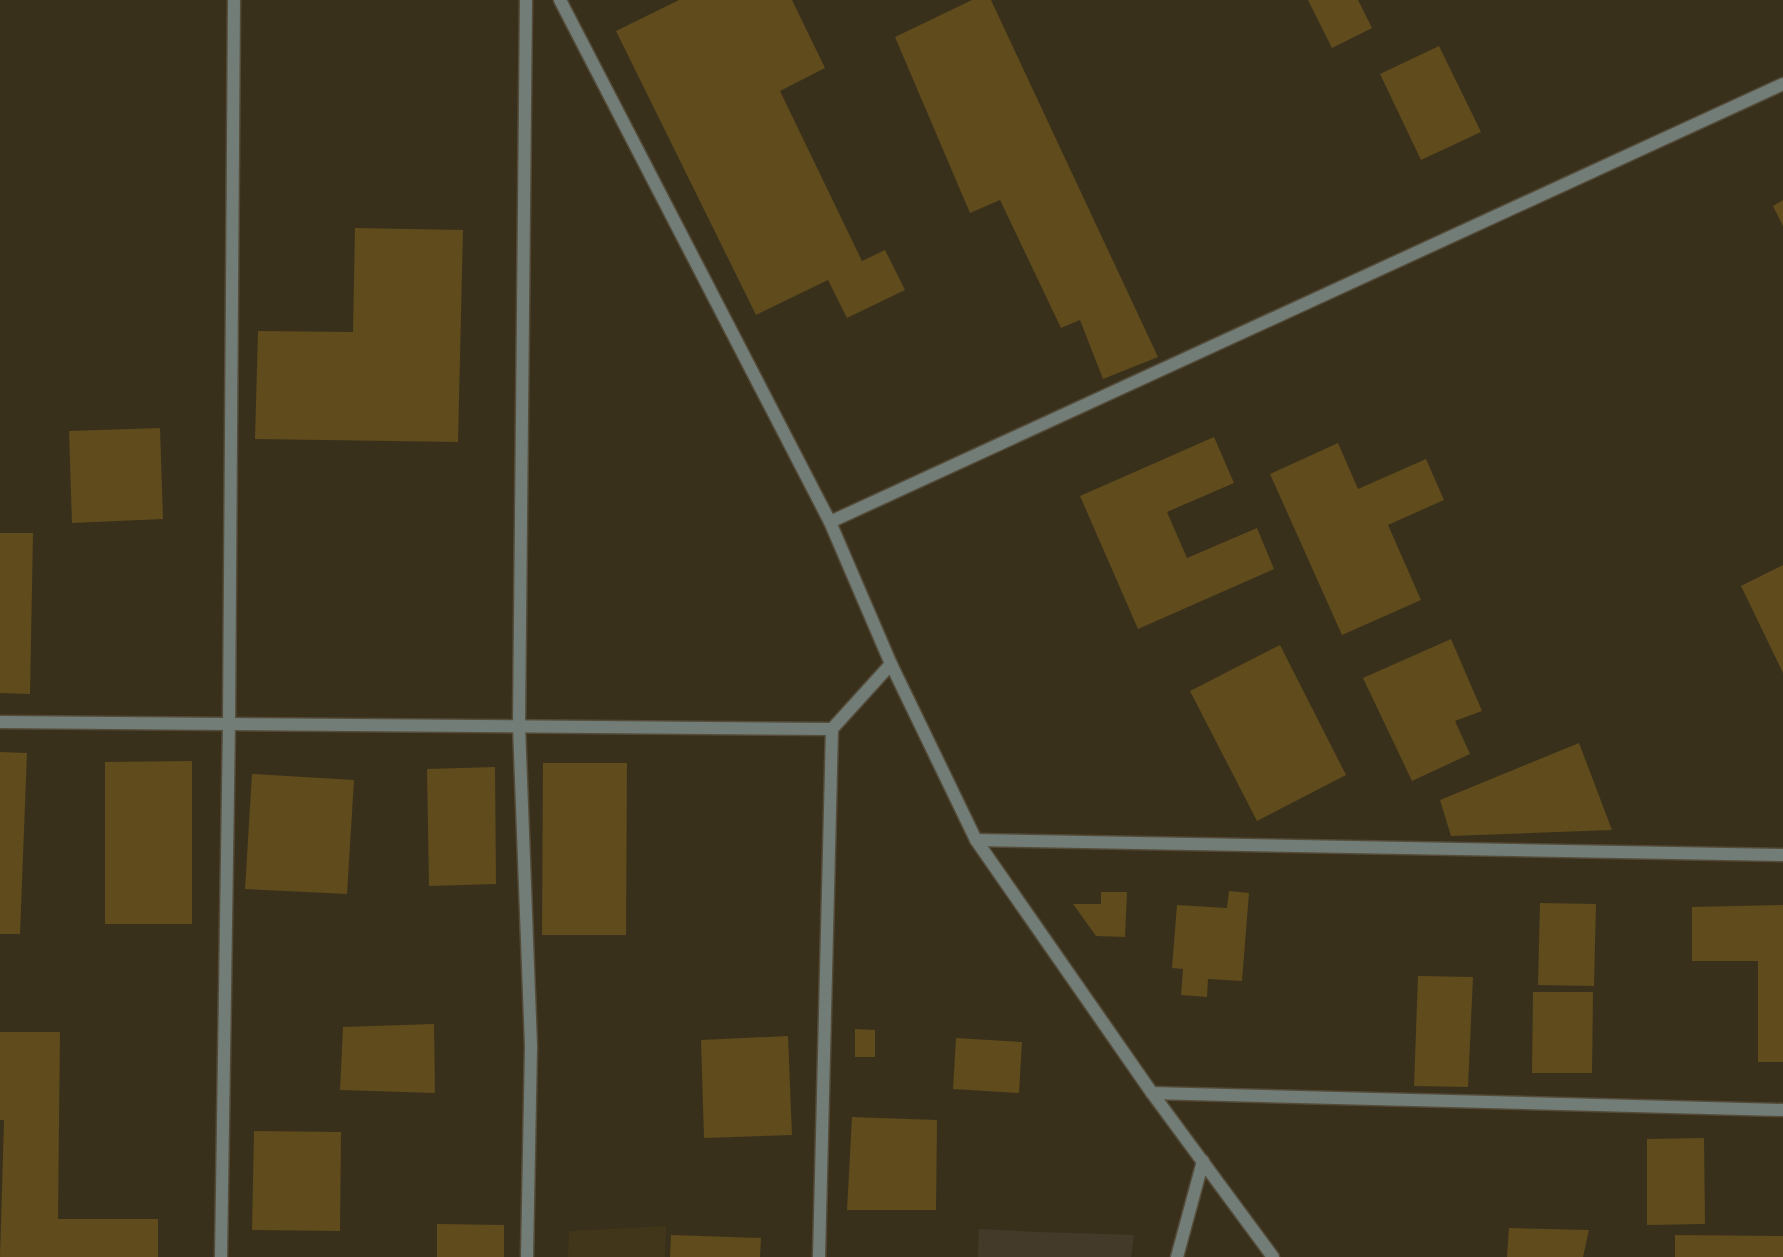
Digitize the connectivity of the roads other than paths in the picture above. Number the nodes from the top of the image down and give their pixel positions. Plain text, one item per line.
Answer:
1 (234, 0) edge
2 (526, 0) edge
3 (560, 0) edge
4 (1783, 84) edge
5 (830, 522) junction
6 (891, 664) junction
7 (0, 722) edge
8 (229, 724) junction
9 (519, 726) junction
10 (832, 729) junction
11 (976, 840) junction
12 (1783, 855) edge
13 (1152, 1093) junction
14 (1783, 1110) edge
15 (1203, 1161) junction
16 (221, 1257) edge
17 (527, 1257) edge
18 (819, 1257) edge
19 (1177, 1257) edge
20 (1273, 1257) edge

1 - 8 street
2 - 9 street
3 - 5 street
4 - 5 street
5 - 6 street
6 - 10 street
6 - 11 street
7 - 8 street
8 - 9 street
8 - 16 street
9 - 10 street
9 - 17 street
10 - 18 street
11 - 12 street
11 - 13 street
13 - 14 street
13 - 15 street
15 - 19 street
15 - 20 street

